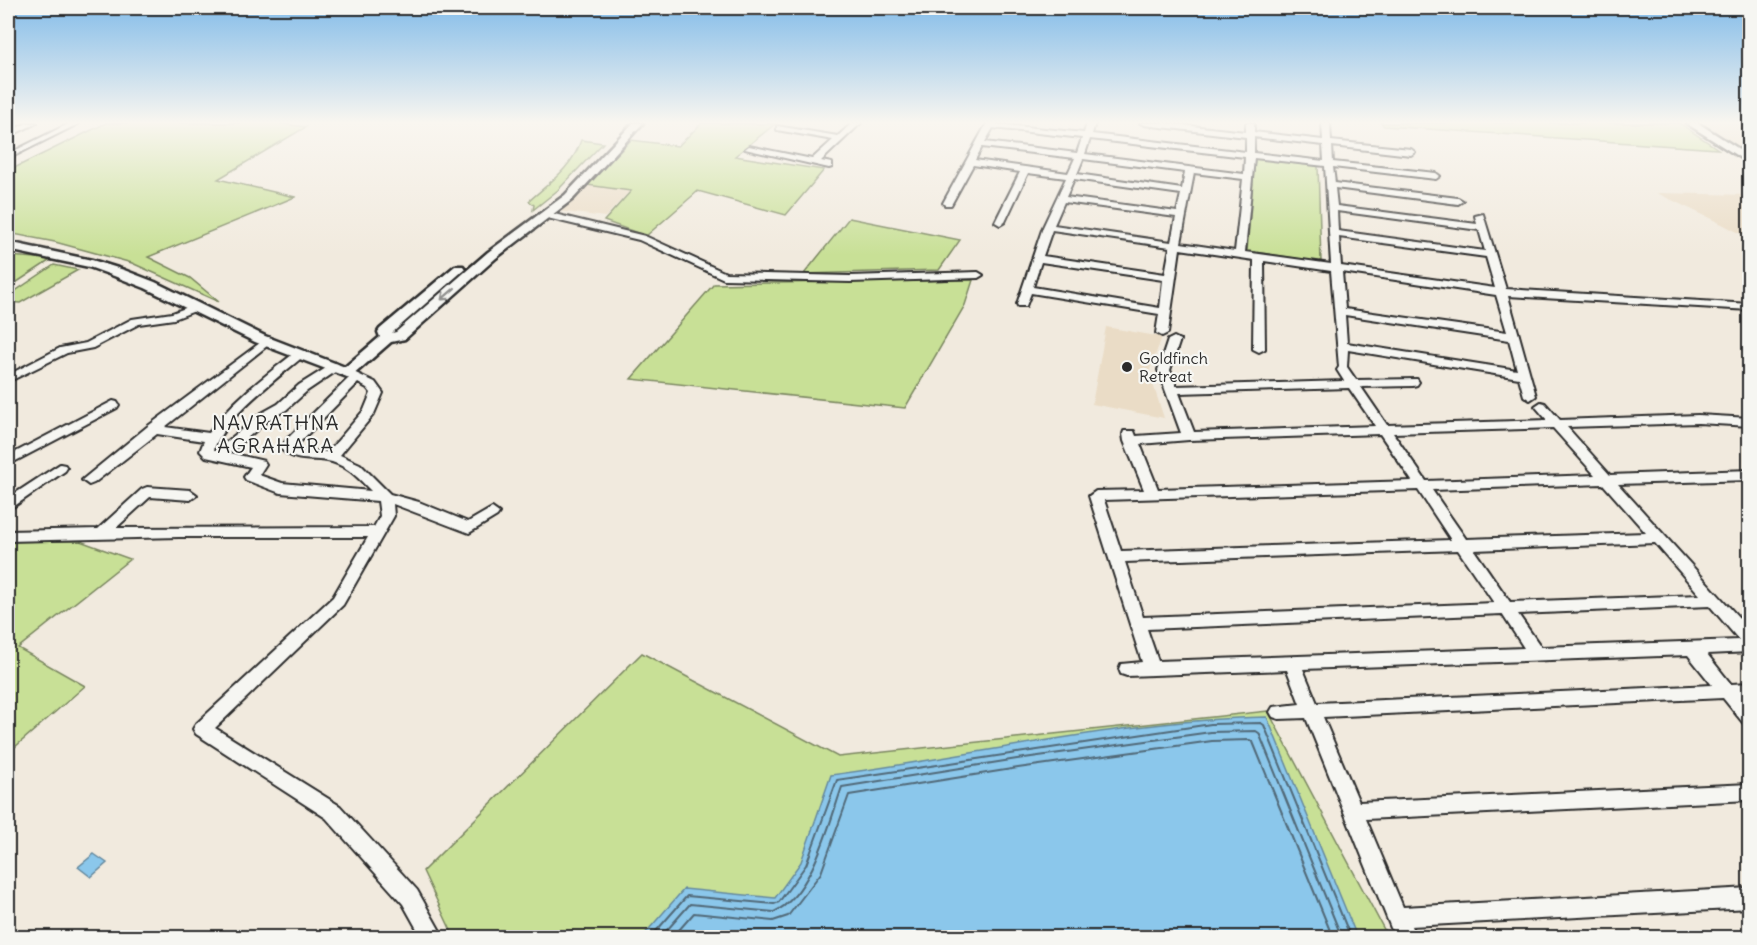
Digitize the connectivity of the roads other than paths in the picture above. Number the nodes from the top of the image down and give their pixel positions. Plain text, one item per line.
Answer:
1 (588, 167) edge
2 (597, 167) edge
3 (967, 167) edge
4 (1004, 167) edge
5 (1075, 167) edge
6 (1165, 167) edge
7 (1249, 167) edge
8 (1329, 167) edge
9 (1363, 167) edge
10 (1024, 170) junction
11 (1190, 170) junction
12 (1436, 176) dead end
13 (1071, 177) junction
14 (1248, 177) junction
15 (1330, 185) junction
16 (1186, 192) junction
17 (1061, 199) junction
18 (1458, 201) dead end
19 (948, 204) dead end
20 (1332, 208) junction
21 (546, 215) junction
22 (1181, 215) junction
23 (1480, 216) dead end
24 (1000, 222) dead end
25 (1048, 227) junction
26 (1483, 228) junction
27 (1334, 233) junction
28 (1175, 244) junction
29 (12, 245) edge
30 (486, 254) junction
31 (1240, 254) junction
32 (64, 255) junction
33 (1491, 255) junction
34 (1259, 257) junction
35 (1038, 258) junction
36 (1336, 268) junction
37 (978, 275) dead end
38 (1169, 278) junction
39 (1027, 289) junction
40 (1501, 292) junction
41 (1022, 303) dead end
42 (196, 307) junction
43 (1749, 307) edge
44 (1340, 311) junction
45 (1166, 312) junction
46 (1162, 333) dead end
47 (1514, 337) junction
48 (268, 340) junction
49 (1174, 340) dead end
50 (1342, 346) junction
51 (1258, 349) dead end
52 (301, 353) junction
53 (346, 373) junction
54 (1525, 375) junction
55 (8, 379) edge
56 (1413, 382) dead end
57 (1354, 384) junction
58 (1170, 390) junction
59 (1530, 396) dead end
60 (113, 405) dead end
61 (1541, 406) dead end
62 (1749, 422) edge
63 (1557, 424) junction
64 (153, 429) junction
65 (1386, 430) junction
66 (1189, 436) junction
67 (212, 438) junction
68 (220, 455) junction
69 (333, 458) junction
70 (8, 461) edge
71 (60, 468) dead end
72 (1749, 475) edge
73 (89, 480) dead end
74 (1606, 480) junction
75 (1423, 486) junction
76 (190, 495) dead end
77 (1153, 495) junction
78 (386, 497) junction
79 (8, 504) edge
80 (492, 513) dead end
81 (378, 532) junction
82 (100, 535) junction
83 (8, 536) edge
84 (1658, 538) junction
85 (1462, 544) junction
86 (1115, 557) junction
87 (1714, 600) junction
88 (1506, 608) junction
89 (1137, 623) junction
90 (1749, 640) edge
91 (1749, 646) edge
92 (1692, 648) junction
93 (1536, 654) junction
94 (1292, 663) junction
95 (1152, 668) junction
96 (1127, 669) dead end
97 (1749, 690) edge
98 (1727, 691) junction
99 (1312, 711) junction
100 (1279, 712) dead end
101 (1749, 719) edge
102 (1749, 792) edge
103 (1353, 811) junction
104 (1749, 898) edge
105 (1397, 917) junction
106 (434, 938) edge
107 (1406, 938) edge

1 - 30 street
2 - 21 street
3 - 19 street
4 - 10 street
5 - 13 street
6 - 11 street
7 - 14 street
8 - 15 street
9 - 12 street
10 - 13 street
10 - 24 street
11 - 14 street
11 - 16 street
13 - 16 street
13 - 17 street
14 - 31 street
15 - 18 street
15 - 20 street
16 - 22 street
17 - 22 street
17 - 25 street
20 - 26 street
20 - 27 street
21 - 30 street
21 - 37 street
22 - 28 street
23 - 26 street
25 - 28 street
25 - 35 street
26 - 33 street
27 - 33 street
27 - 36 street
28 - 31 street
28 - 38 street
29 - 32 street
30 - 53 street
31 - 34 street
32 - 42 street
32 - 48 street
33 - 40 street
34 - 36 street
34 - 51 street
35 - 38 street
35 - 39 street
36 - 40 street
36 - 44 street
38 - 45 street
39 - 41 street
39 - 45 street
40 - 43 street
40 - 47 street
42 - 48 street
42 - 55 street
44 - 47 street
44 - 50 street
45 - 46 street
47 - 54 street
48 - 52 street
48 - 64 street
49 - 58 street
50 - 54 street
50 - 57 street
52 - 53 street
52 - 67 street
53 - 68 street
53 - 69 street
53 - 69 street
54 - 59 street
56 - 57 street
57 - 58 street
57 - 65 street
58 - 66 street
60 - 70 street
61 - 63 street
62 - 63 street
63 - 65 street
63 - 74 street
64 - 67 street
64 - 73 street
65 - 66 street
65 - 75 street
66 - 77 street
67 - 68 street
68 - 78 street
69 - 78 street
71 - 79 street
72 - 74 street
74 - 75 street
74 - 84 street
75 - 77 street
75 - 85 street
76 - 82 street
77 - 86 street
78 - 80 street
78 - 81 street
81 - 82 street
81 - 106 street
82 - 83 street
84 - 85 street
84 - 87 street
85 - 86 street
85 - 88 street
86 - 89 street
87 - 88 street
87 - 90 street
88 - 89 street
88 - 93 street
89 - 95 street
91 - 92 street
92 - 93 street
92 - 98 street
93 - 94 street
94 - 95 street
94 - 99 street
95 - 96 street
97 - 98 street
98 - 99 street
98 - 101 street
99 - 100 street
99 - 103 street
102 - 103 street
103 - 105 street
104 - 105 street
105 - 107 street

